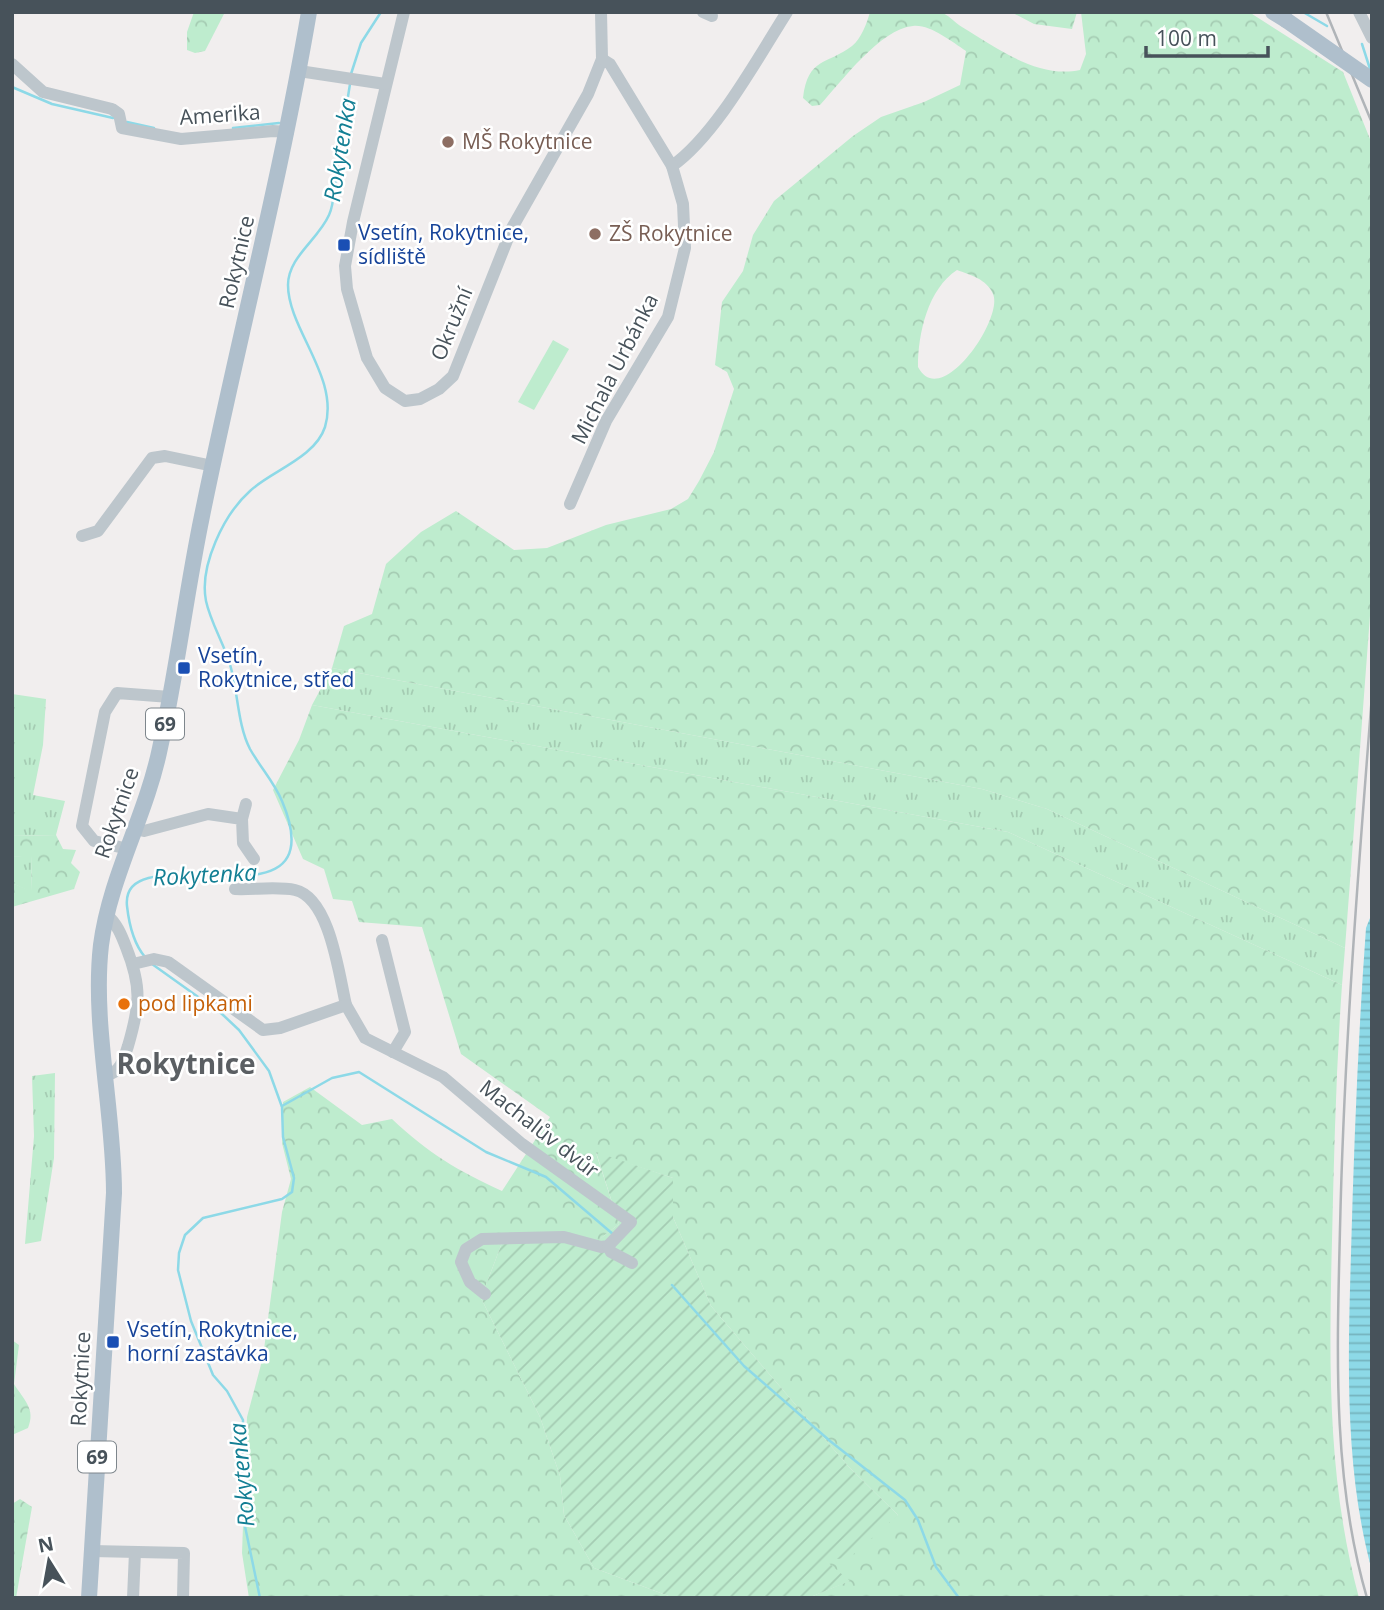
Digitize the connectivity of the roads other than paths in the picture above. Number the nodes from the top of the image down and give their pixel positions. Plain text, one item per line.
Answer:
1 (309, 12) edge
2 (404, 12) edge
3 (601, 12) edge
4 (786, 12) edge
5 (1359, 12) edge
6 (1280, 16) edge
7 (1372, 38) edge
8 (602, 59) junction
9 (12, 64) edge
10 (299, 71) junction
11 (1372, 80) edge
12 (385, 84) junction
13 (288, 132) junction
14 (672, 166) junction
15 (213, 466) junction
16 (570, 504) dead end
17 (82, 536) dead end
18 (170, 697) junction
19 (246, 804) dead end
20 (242, 819) junction
21 (135, 830) junction
22 (128, 849) junction
23 (254, 859) dead end
24 (235, 889) dead end
25 (107, 915) junction
26 (382, 940) dead end
27 (143, 961) junction
28 (346, 1005) junction
29 (393, 1052) junction
30 (107, 1075) junction
31 (608, 1246) junction
32 (632, 1263) dead end
33 (485, 1294) dead end
34 (92, 1551) junction
35 (135, 1552) junction
36 (89, 1598) edge
37 (133, 1598) edge
38 (183, 1598) edge

1 - 10 main road, Rokytnice / 69
2 - 12 street, Okružní
3 - 8 street, Okružní
4 - 14 street
5 - 7 street
6 - 11 main road, bridge
8 - 12 street, Okružní
8 - 14 street, Michala Urbánka
9 - 13 street, Amerika
10 - 12 street
10 - 13 main road, Rokytnice / 69
13 - 15 main road, Rokytnice / 69
14 - 16 street, Michala Urbánka
15 - 17 street
15 - 18 main road, Rokytnice / 69
18 - 21 main road, Rokytnice / 69
18 - 22 street
19 - 20 street
20 - 21 street
20 - 23 street
21 - 22 main road, Rokytnice / 69
22 - 25 main road, Rokytnice / 69
24 - 28 street, Machalův dvůr
25 - 27 street
25 - 30 main road, Rokytnice / 69
26 - 29 street
27 - 28 street
27 - 30 street
28 - 29 street, Machalův dvůr
29 - 31 street, Machalův dvůr
30 - 34 main road, Rokytnice / 69
31 - 32 street
31 - 33 street
34 - 35 street
34 - 36 main road, Rokytnice / 69
35 - 37 street
35 - 38 street

